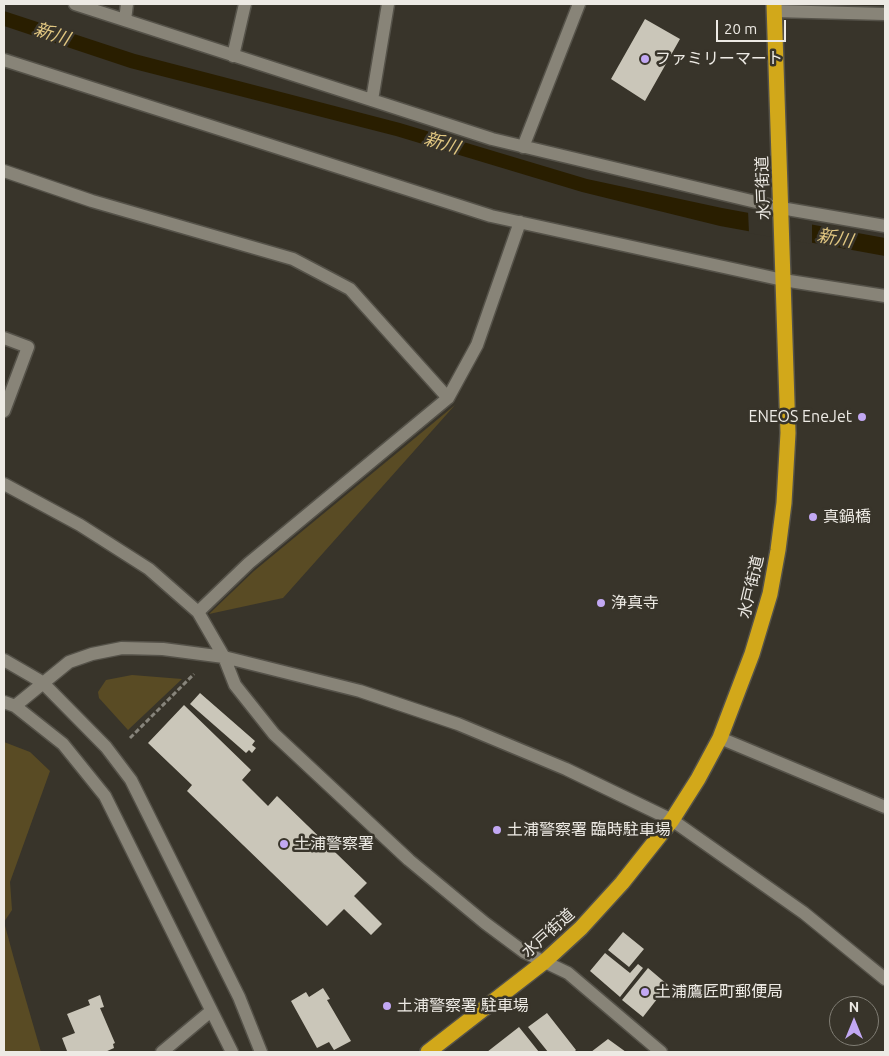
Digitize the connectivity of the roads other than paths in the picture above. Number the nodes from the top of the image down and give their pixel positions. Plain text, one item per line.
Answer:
1 (75, 4) edge
2 (127, 4) edge
3 (244, 4) edge
4 (388, 4) edge
5 (579, 4) edge
6 (774, 8) edge
7 (885, 14) edge
8 (125, 20) junction
9 (233, 56) junction
10 (4, 60) edge
11 (372, 100) junction
12 (523, 147) junction
13 (4, 171) edge
14 (781, 212) junction
15 (520, 222) junction
16 (885, 226) edge
17 (783, 274) junction
18 (885, 296) edge
19 (4, 338) edge
20 (448, 398) junction
21 (4, 411) edge
22 (4, 484) edge
23 (198, 612) junction
24 (224, 657) junction
25 (4, 660) edge
26 (42, 682) junction
27 (9, 704) edge
28 (720, 738) junction
29 (885, 807) edge
30 (672, 820) junction
31 (544, 962) junction
32 (885, 979) edge
33 (211, 1011) junction
34 (162, 1052) edge
35 (232, 1052) edge
36 (261, 1052) edge
37 (428, 1052) edge
38 (661, 1052) edge

1 - 8 street
2 - 8 street
3 - 9 street
4 - 11 street
5 - 12 street
6 - 7 street
6 - 14 highway, 水戸街道
8 - 9 street
9 - 11 street
10 - 15 street
11 - 12 street
12 - 14 street
13 - 20 street
14 - 16 street
14 - 17 highway, 水戸街道
15 - 17 street
15 - 20 street
17 - 18 street
17 - 28 highway, 水戸街道
19 - 21 street
20 - 23 street
22 - 23 street
23 - 24 street
24 - 26 street
24 - 30 street
24 - 31 street
25 - 26 street
26 - 27 street
26 - 36 street
27 - 33 street
28 - 29 street
28 - 30 highway, 水戸街道
30 - 31 highway, 水戸街道
30 - 32 street
31 - 37 highway, 水戸街道
31 - 38 street
33 - 34 street
33 - 35 street

